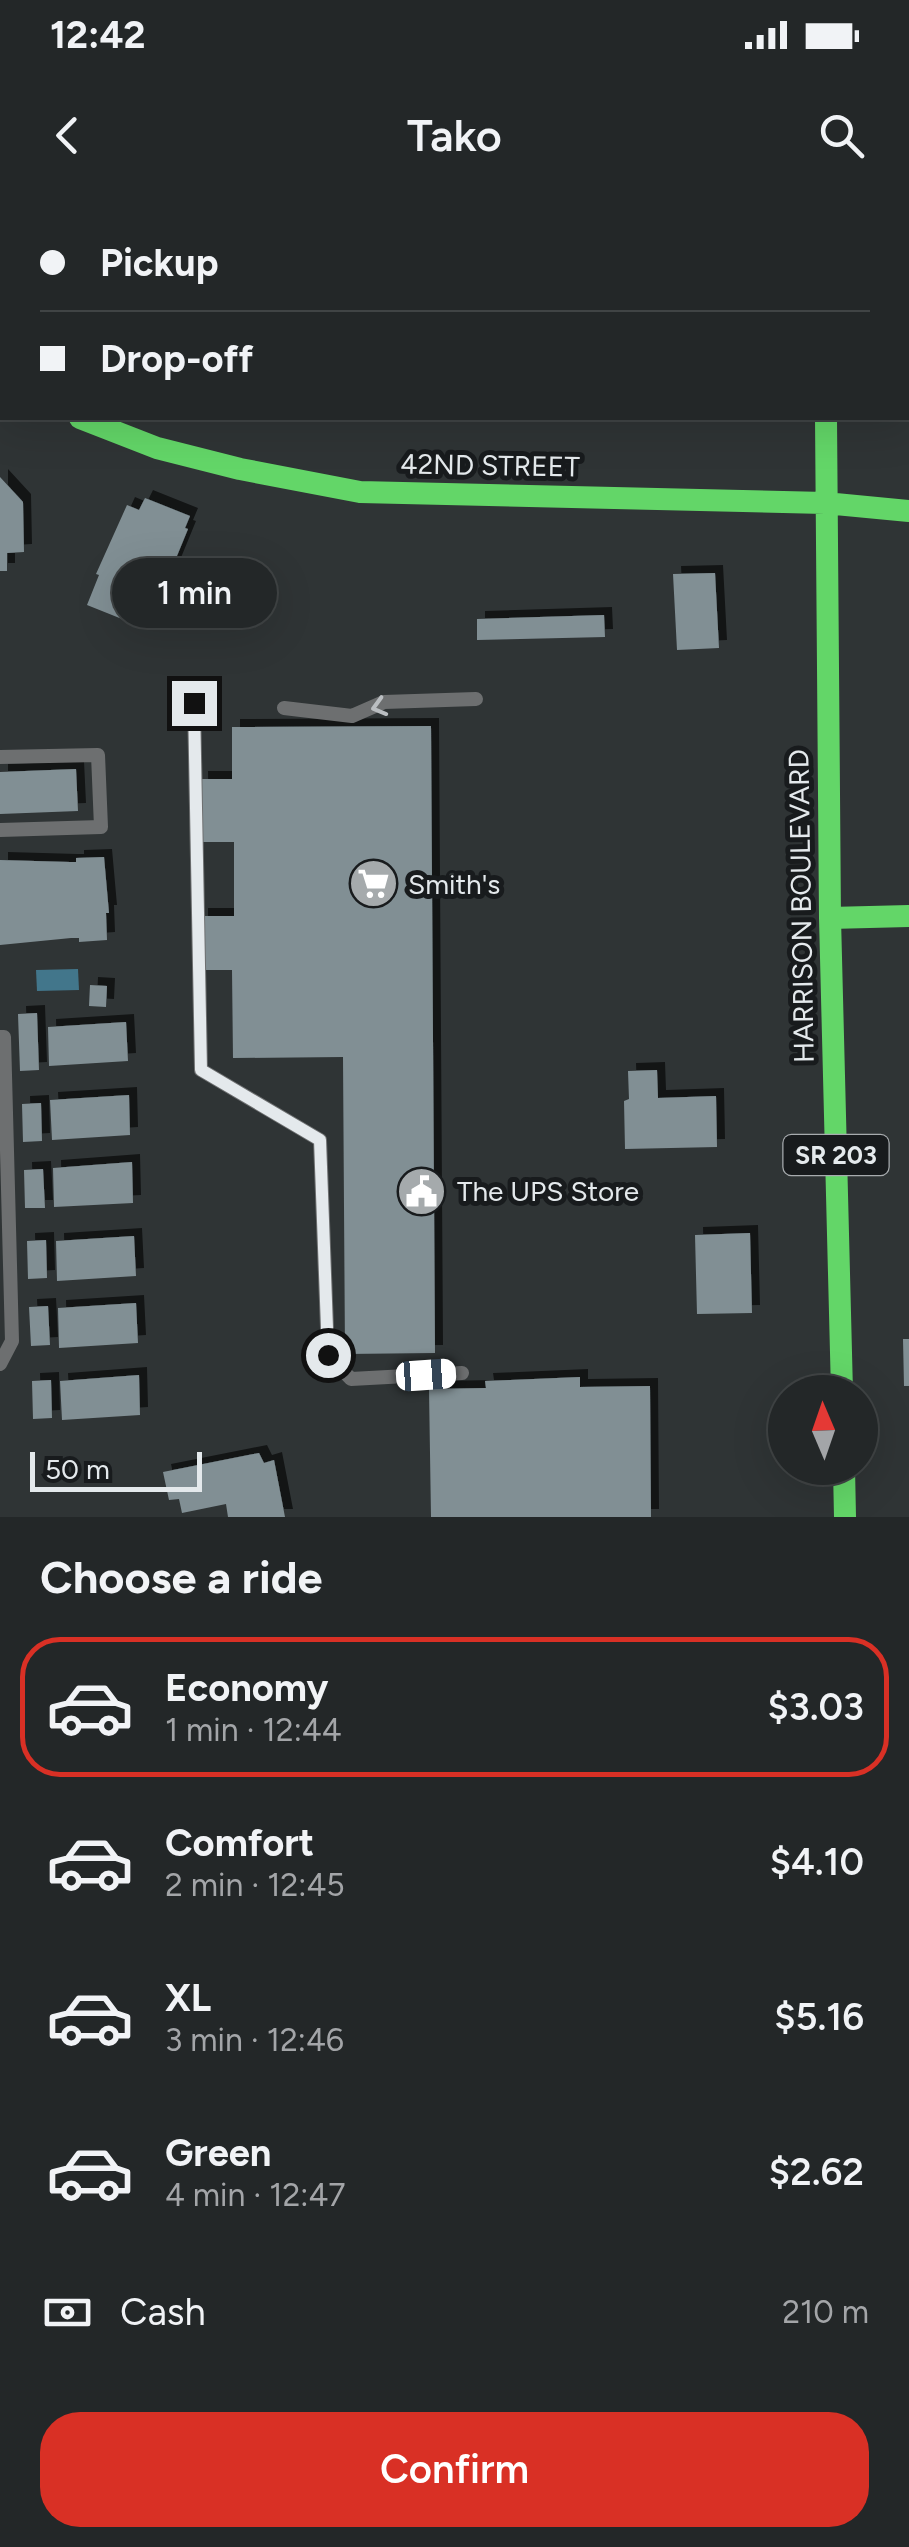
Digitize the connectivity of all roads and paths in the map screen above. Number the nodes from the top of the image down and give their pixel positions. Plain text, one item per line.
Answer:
1 (85, 420) edge
2 (826, 420) edge
3 (826, 502) junction
4 (909, 511) edge
5 (476, 699) dead end
6 (194, 703) dead end
7 (284, 708) dead end
8 (0, 757) edge
9 (0, 830) edge
10 (909, 916) edge
11 (830, 918) junction
12 (0, 1037) edge
13 (0, 1364) edge
14 (462, 1372) dead end
15 (842, 1375) edge
16 (844, 1485) edge
17 (844, 1517) edge

1 - 3 main road, 42ND STREET
2 - 3 main road, HARRISON BOULEVARD / SR 203
3 - 4 main road, 42ND STREET
3 - 11 main road, HARRISON BOULEVARD / SR 203
5 -> 7 lane
6 - 14 lane
8 - 9 lane
10 - 11 main road
11 - 15 main road, HARRISON BOULEVARD / SR 203
12 - 13 lane
16 - 17 main road

